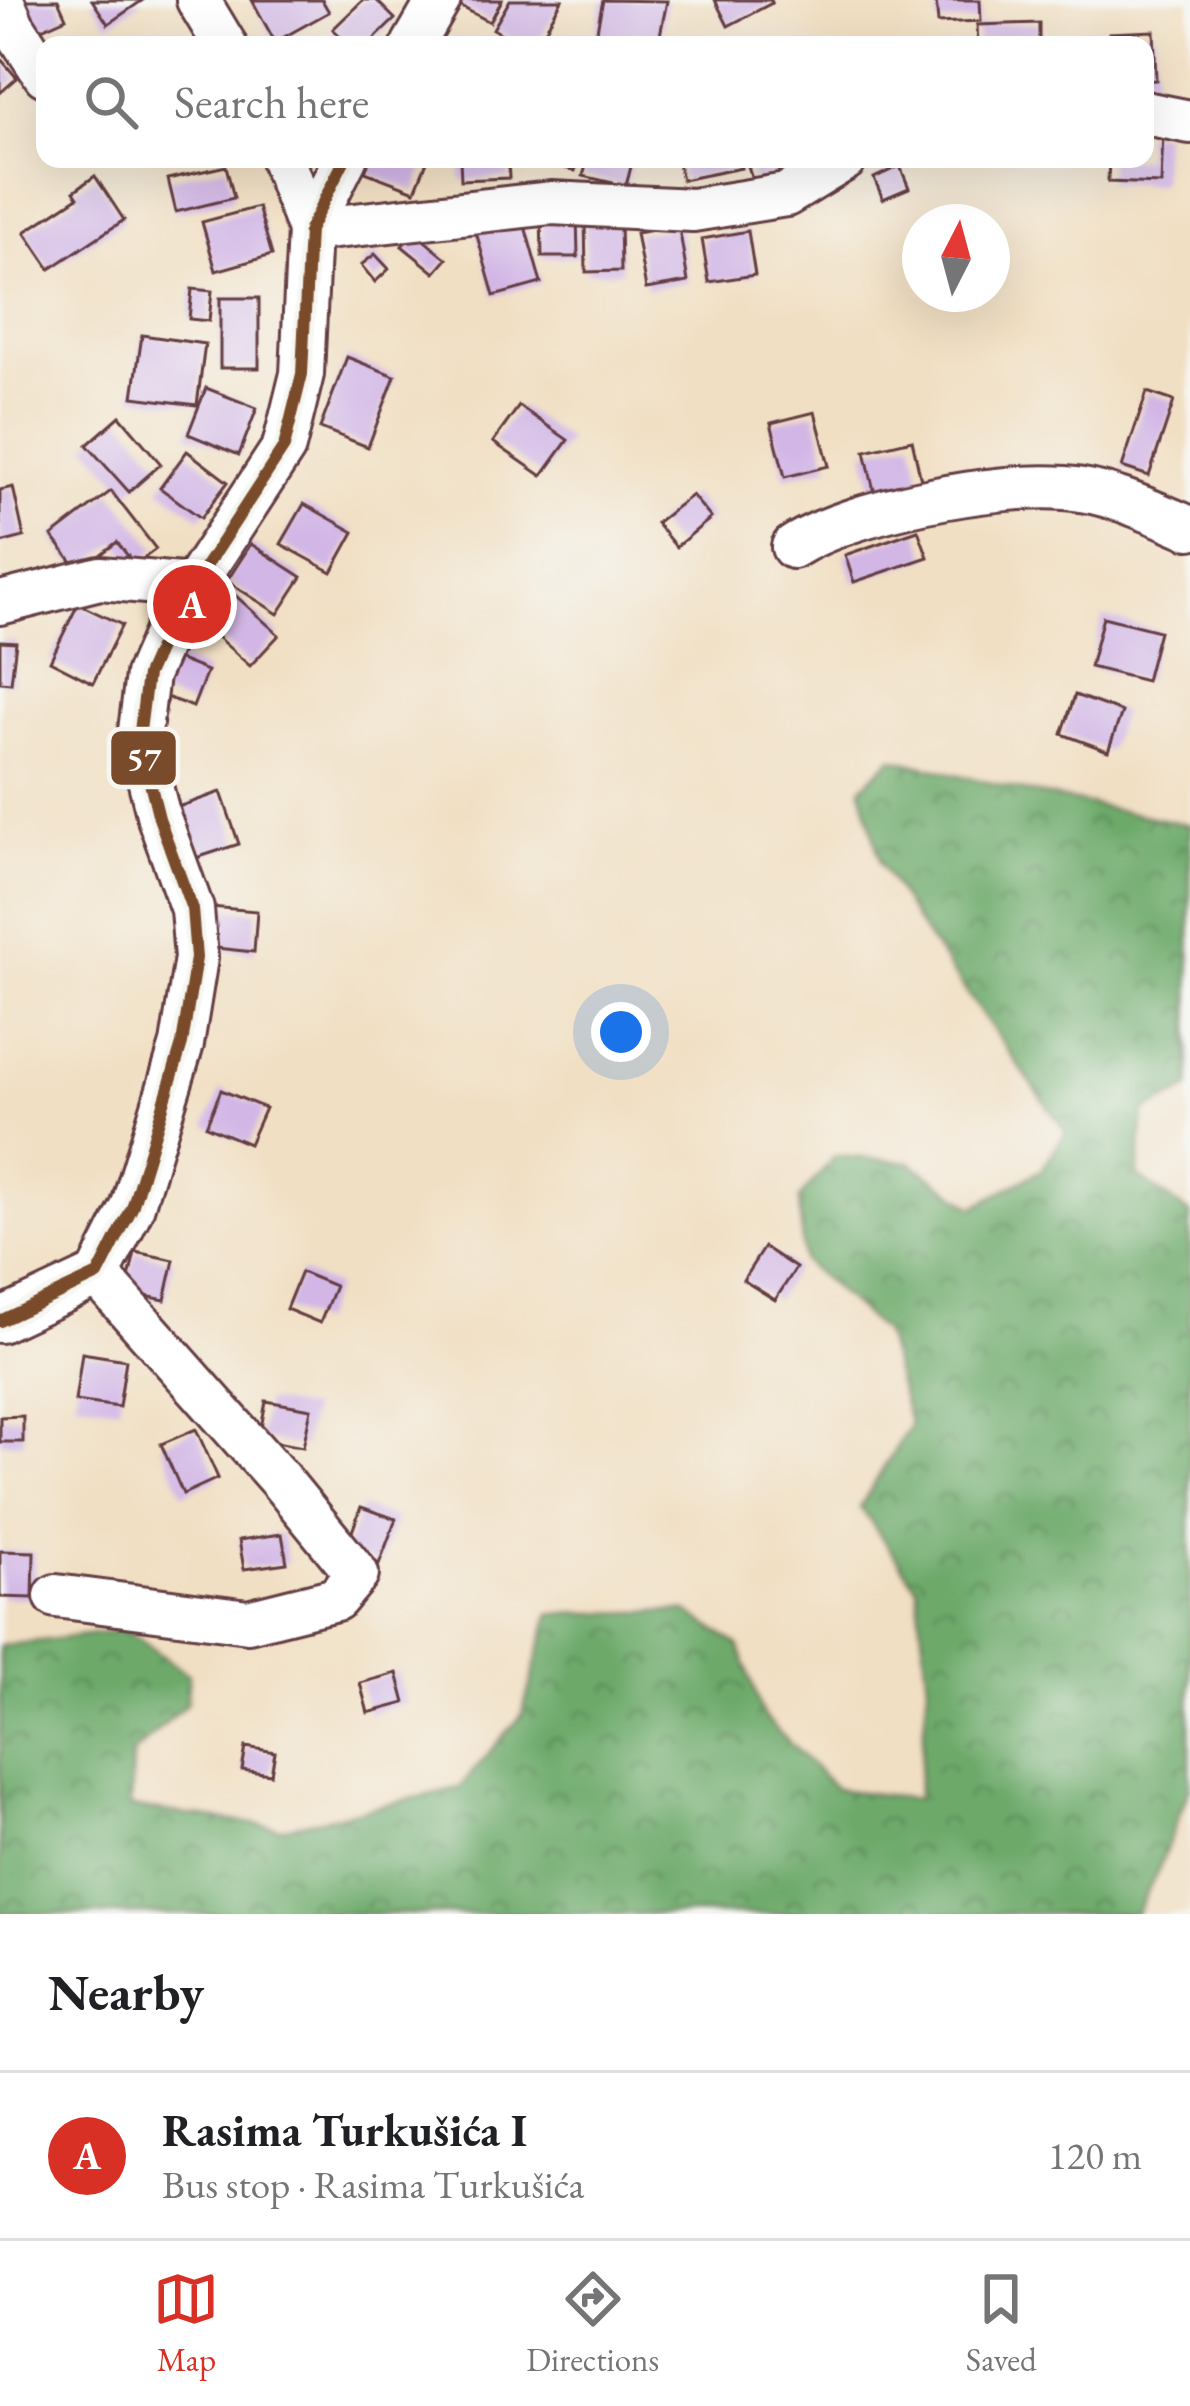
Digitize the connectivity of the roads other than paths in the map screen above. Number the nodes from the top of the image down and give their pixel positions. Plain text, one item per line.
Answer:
1 (2, 0) edge
2 (198, 0) edge
3 (440, 0) edge
4 (220, 36) edge
5 (418, 36) edge
6 (36, 61) edge
7 (1154, 115) edge
8 (1190, 122) edge
9 (285, 168) edge
10 (340, 168) edge
11 (830, 168) edge
12 (309, 230) junction
13 (1190, 527) edge
14 (793, 547) dead end
15 (193, 586) junction
16 (0, 603) edge
17 (98, 1276) junction
18 (0, 1321) edge
19 (56, 1596) dead end

1 - 6 street
2 - 4 street
3 - 5 street
7 - 8 street
9 - 12 street
10 - 12 street
11 - 12 street
12 - 15 street
13 - 14 street
15 - 16 street
15 - 17 street
17 - 18 street
17 - 19 street

